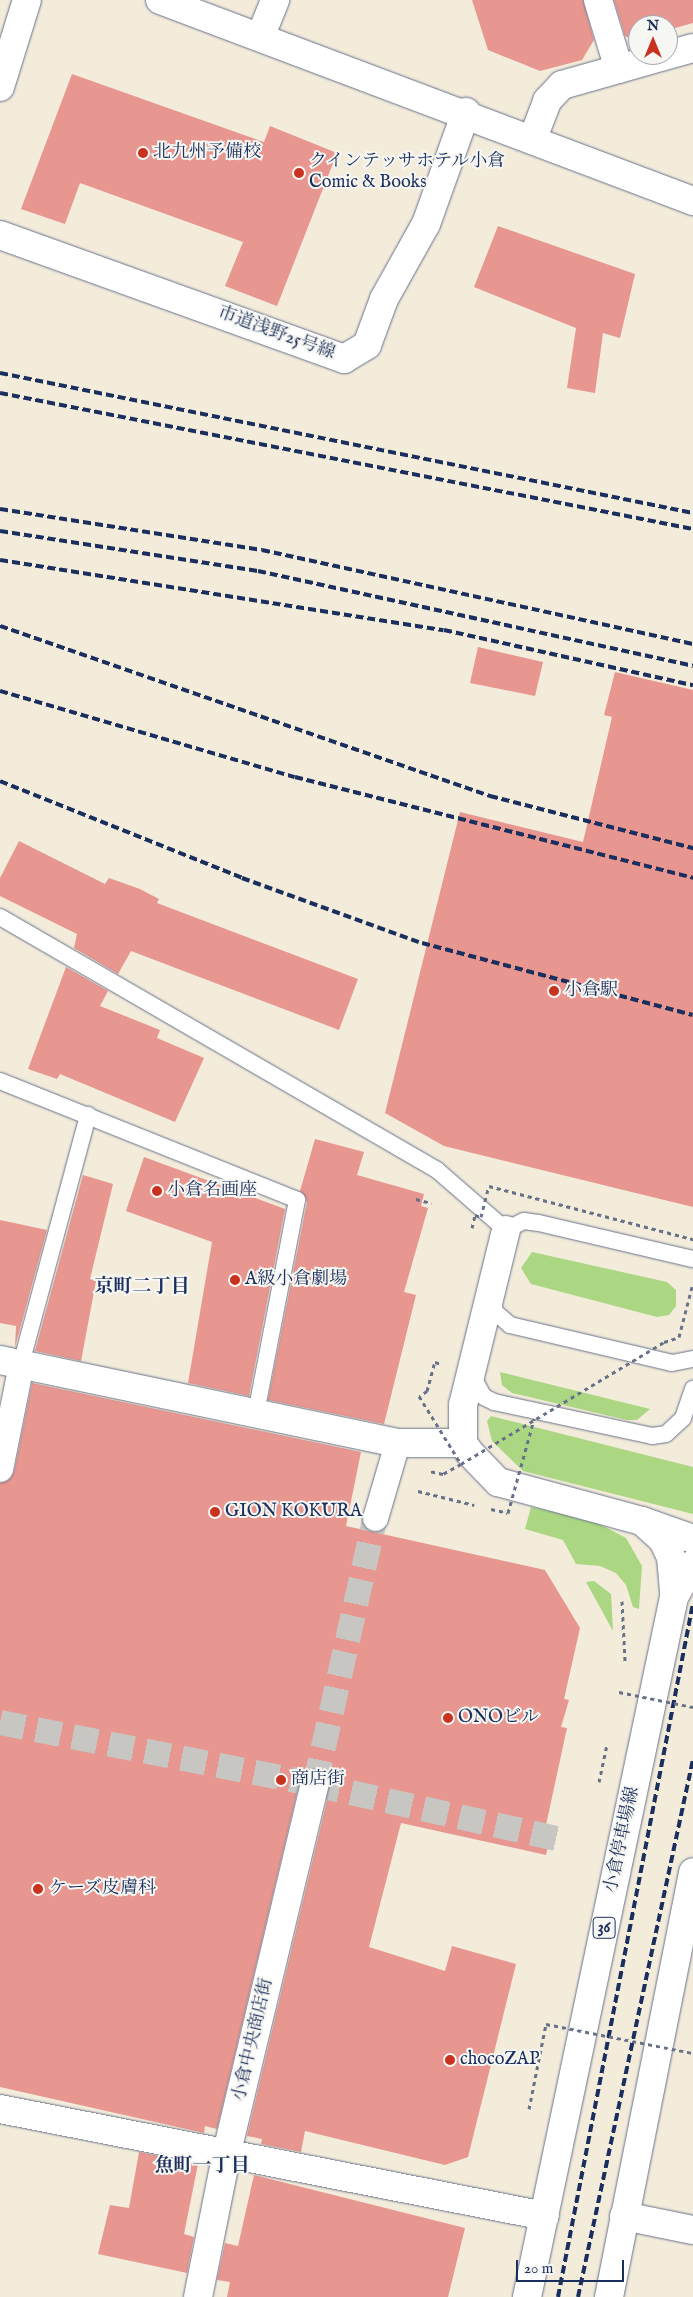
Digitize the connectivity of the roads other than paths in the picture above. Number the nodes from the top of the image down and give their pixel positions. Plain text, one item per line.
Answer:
1 (27, 0) edge
2 (160, 0) edge
3 (275, 0) edge
4 (598, 0) edge
5 (261, 35) junction
6 (693, 48) edge
7 (619, 69) junction
8 (0, 87) edge
9 (466, 112) junction
10 (533, 138) junction
11 (693, 201) edge
12 (0, 235) edge
13 (0, 917) edge
14 (0, 1082) edge
15 (88, 1115) junction
16 (506, 1230) junction
17 (693, 1259) edge
18 (491, 1290) junction
19 (693, 1359) edge
20 (11, 1362) edge
21 (471, 1374) junction
22 (693, 1390) edge
23 (256, 1412) junction
24 (397, 1443) junction
25 (462, 1453) junction
26 (0, 1468) edge
27 (375, 1518) tunnel mouth
28 (642, 1521) junction
29 (693, 1539) edge
30 (693, 1564) edge
31 (674, 1597) junction
32 (316, 1784) tunnel mouth
33 (693, 1872) edge
34 (0, 2109) edge
35 (227, 2152) junction
36 (545, 2216) junction
37 (624, 2216) junction
38 (693, 2230) edge
39 (198, 2297) edge
40 (527, 2297) edge
41 (609, 2297) edge

1 - 8 street
2 - 5 street
3 - 5 street
4 - 7 street
5 - 9 street
6 - 7 street
7 - 10 street
9 - 10 street
9 - 12 street, 市道浅野25号線
10 - 11 street
13 - 16 lane
14 - 15 lane
15 - 20 lane
15 - 23 lane
16 - 17 lane
16 - 18 street
18 - 19 lane
18 - 21 street
20 - 23 street
20 - 26 street
21 - 22 lane
21 - 25 street
23 - 24 street
24 - 25 street
24 - 27 street
25 - 28 street
28 - 29 street
28 - 31 street
30 - 31 street, 小倉停車場線 / 36
31 - 36 street, 小倉停車場線 / 36
32 - 35 street, 小倉中央商店街
33 - 37 street
34 - 35 street
35 - 36 street
35 - 39 street, 小倉中央商店街
36 - 40 street, 小倉停車場線 / 36
37 - 38 street
37 - 41 street

